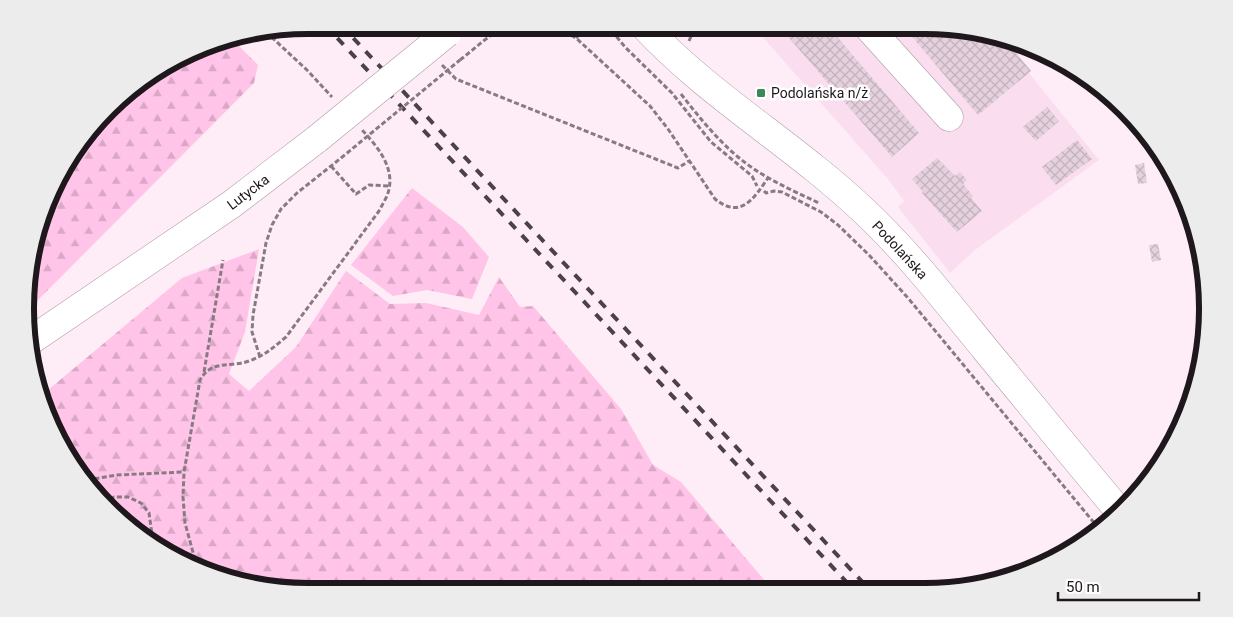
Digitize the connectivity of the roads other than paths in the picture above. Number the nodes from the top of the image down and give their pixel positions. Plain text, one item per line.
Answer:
1 (446, 34) edge
2 (648, 34) edge
3 (875, 34) edge
4 (949, 117) dead end
5 (35, 338) edge
6 (1115, 506) edge

1 - 5 street, Lutycka, bridge
2 - 6 street, Podolańska
3 - 4 street

